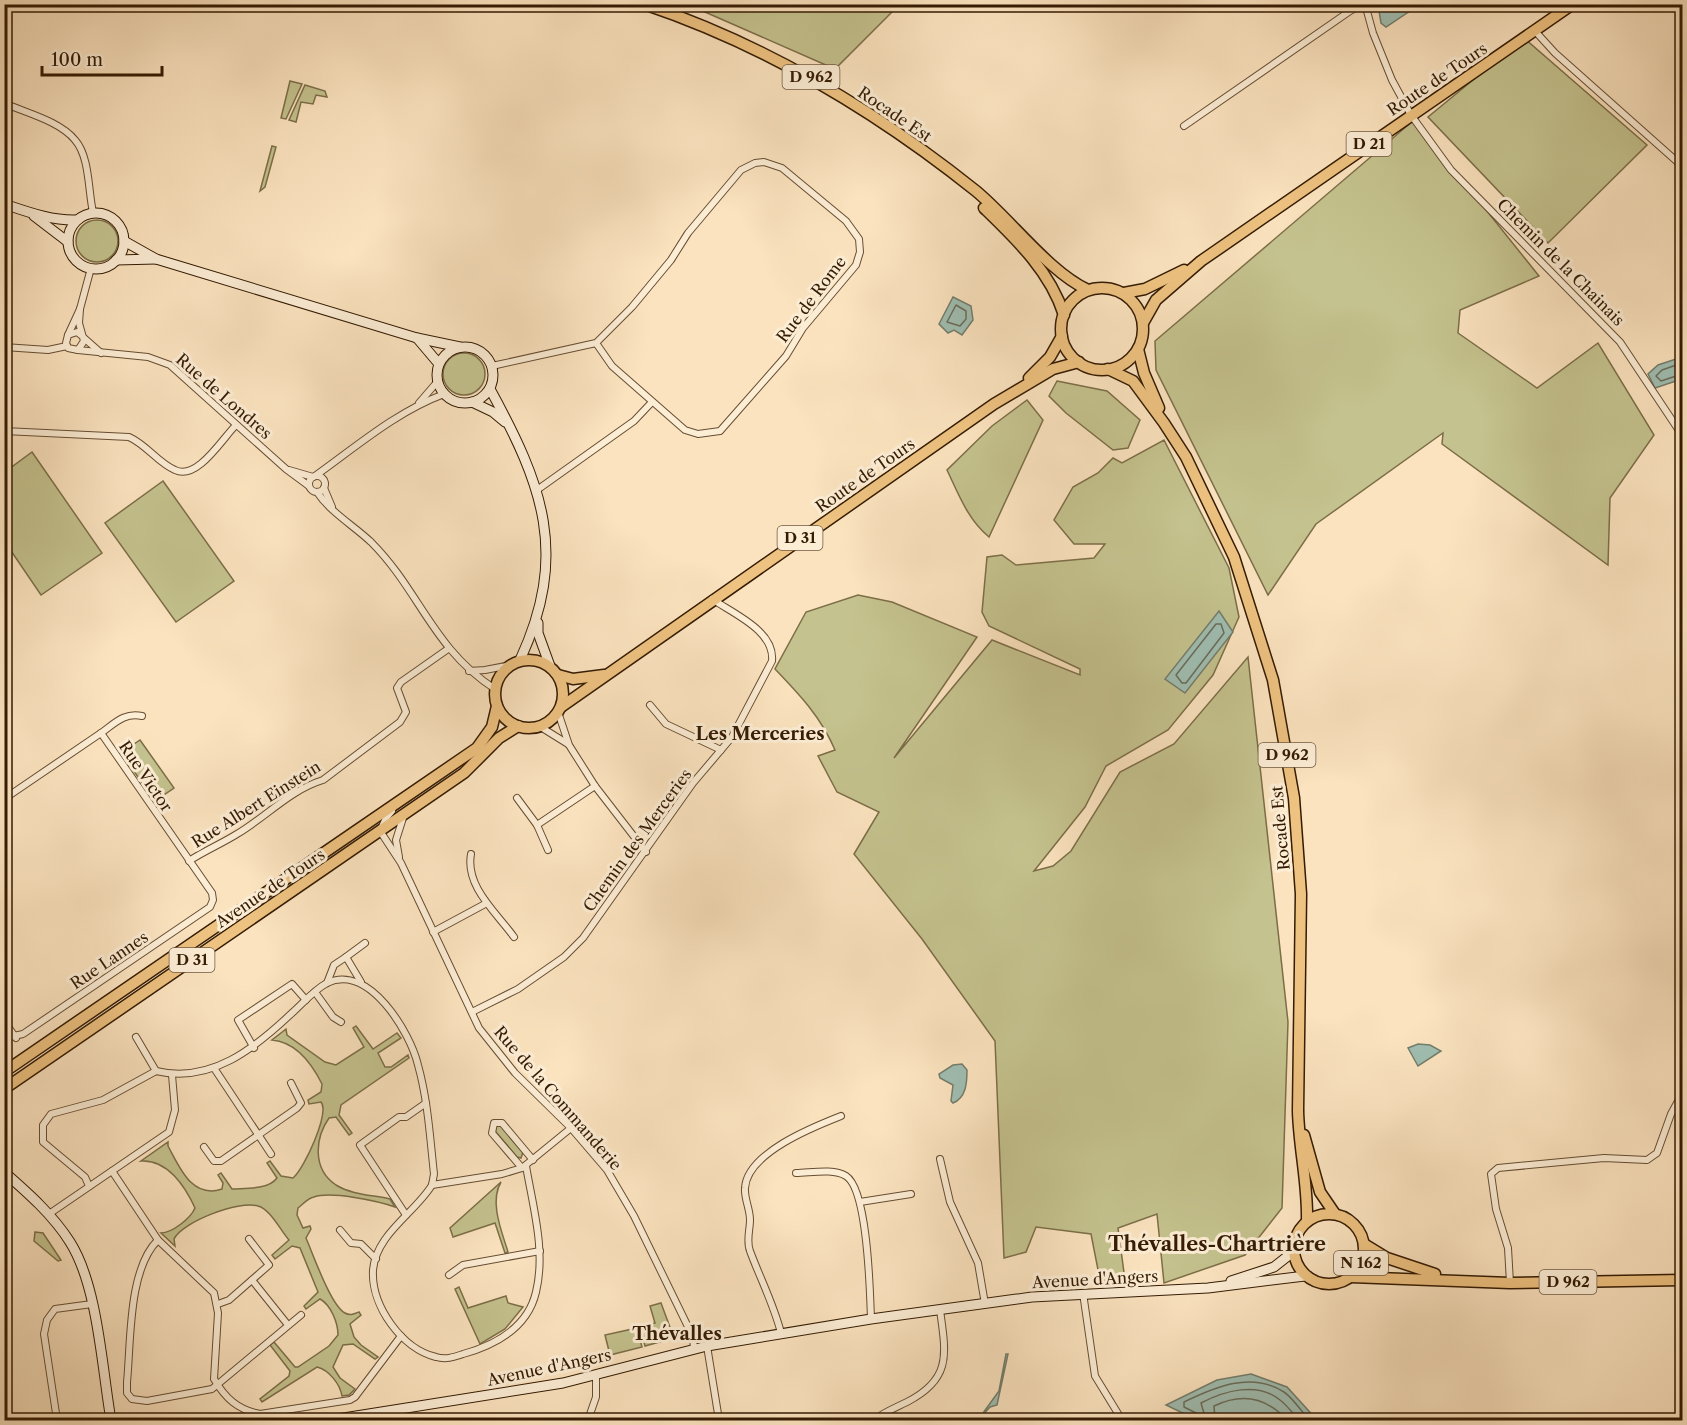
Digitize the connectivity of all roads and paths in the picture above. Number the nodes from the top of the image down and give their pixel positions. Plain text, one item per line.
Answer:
1 (644, 4) edge
2 (1364, 4) edge
3 (1573, 4) edge
4 (1534, 31) junction
5 (4, 103) edge
6 (1411, 116) junction
7 (1184, 126) dead end
8 (1683, 166) edge
9 (961, 181) junction
10 (4, 204) edge
11 (93, 212) junction
12 (30, 213) junction
13 (77, 220) junction
14 (124, 241) junction
15 (68, 242) junction
16 (156, 259) junction
17 (116, 260) junction
18 (1201, 261) junction
19 (91, 268) junction
20 (1088, 290) junction
21 (1124, 293) junction
22 (80, 309) junction
23 (1064, 315) junction
24 (1143, 322) junction
25 (68, 335) junction
26 (1062, 336) junction
27 (83, 337) junction
28 (417, 338) junction
29 (596, 343) junction
30 (67, 346) junction
31 (460, 346) junction
32 (4, 347) edge
33 (1138, 349) junction
34 (78, 350) junction
35 (102, 353) junction
36 (1079, 362) junction
37 (439, 364) junction
38 (492, 366) junction
39 (1108, 369) junction
40 (438, 381) junction
41 (1023, 385) junction
42 (490, 389) junction
43 (444, 394) junction
44 (472, 402) junction
45 (652, 402) junction
46 (418, 404) junction
47 (1164, 423) junction
48 (236, 425) junction
49 (510, 426) junction
50 (4, 431) edge
51 (1683, 435) edge
52 (337, 459) junction
53 (286, 469) junction
54 (314, 477) junction
55 (324, 484) junction
56 (309, 486) junction
57 (537, 490) junction
58 (317, 492) junction
59 (333, 510) junction
60 (712, 599) junction
61 (538, 615) junction
62 (448, 650) junction
63 (515, 662) junction
64 (550, 666) junction
65 (468, 670) junction
66 (607, 674) junction
67 (558, 675) junction
68 (495, 689) junction
69 (650, 705) dead end
70 (497, 706) junction
71 (559, 709) junction
72 (142, 716) dead end
73 (518, 726) junction
74 (539, 726) junction
75 (101, 733) junction
76 (569, 745) junction
77 (721, 750) junction
78 (444, 772) junction
79 (595, 786) junction
80 (517, 798) dead end
81 (4, 799) edge
82 (405, 814) junction
83 (537, 825) junction
84 (380, 831) junction
85 (548, 850) dead end
86 (646, 852) junction
87 (471, 854) dead end
88 (189, 861) junction
89 (401, 863) junction
90 (213, 900) joint
91 (485, 904) junction
92 (433, 932) junction
93 (514, 938) dead end
94 (365, 943) dead end
95 (346, 957) junction
96 (361, 982) junction
97 (327, 983) junction
98 (315, 992) junction
99 (306, 1000) junction
100 (471, 1012) junction
101 (4, 1021) edge
102 (341, 1022) dead end
103 (136, 1037) dead end
104 (4, 1038) edge
105 (16, 1038) junction
106 (254, 1048) junction
107 (214, 1068) junction
108 (156, 1071) junction
109 (4, 1072) edge
110 (172, 1075) junction
111 (291, 1083) dead end
112 (4, 1089) edge
113 (1683, 1094) edge
114 (426, 1103) junction
115 (1298, 1111) junction
116 (841, 1116) dead end
117 (571, 1128) junction
118 (259, 1134) junction
119 (204, 1147) dead end
120 (271, 1154) dead end
121 (940, 1159) dead end
122 (532, 1160) junction
123 (524, 1167) junction
124 (112, 1171) junction
125 (4, 1172) edge
126 (796, 1173) dead end
127 (432, 1185) junction
128 (89, 1186) junction
129 (911, 1194) dead end
130 (860, 1202) junction
131 (1335, 1214) junction
132 (49, 1215) junction
133 (406, 1215) junction
134 (1306, 1221) junction
135 (340, 1230) dead end
136 (249, 1239) dead end
137 (158, 1240) junction
138 (1364, 1244) junction
139 (540, 1251) junction
140 (1293, 1252) junction
141 (376, 1260) junction
142 (449, 1275) dead end
143 (1305, 1276) junction
144 (1351, 1277) junction
145 (1453, 1279) junction
146 (252, 1280) junction
147 (1683, 1280) edge
148 (1510, 1283) junction
149 (1208, 1288) junction
150 (1083, 1293) junction
151 (92, 1304) junction
152 (218, 1304) junction
153 (985, 1304) junction
154 (940, 1310) junction
155 (301, 1315) dead end
156 (871, 1319) junction
157 (288, 1325) junction
158 (780, 1333) junction
159 (401, 1336) junction
160 (706, 1346) junction
161 (694, 1349) junction
162 (596, 1374) junction
163 (217, 1384) junction
164 (57, 1420) edge
165 (111, 1420) edge
166 (331, 1420) edge
167 (588, 1420) edge
168 (719, 1420) edge
169 (874, 1420) edge
170 (1122, 1420) edge

1 - 9 main road, Rocade Est / D 962
2 - 6 street, Chemin de la Chainais
2 - 7 street
3 - 4 main road, Route de Tours / D 21
4 - 6 main road, Route de Tours / D 21
4 - 8 street
5 - 11 street
6 - 18 main road, Route de Tours / D 21
6 - 51 street, Chemin de la Chainais
9 - 20 main road, Rocade Est / D 962
9 - 23 main road, Rocade Est / D 962
10 - 12 street
11 - 13 street
11 - 14 street
12 - 13 street
12 - 15 street
13 - 15 street
14 - 16 street
14 - 17 street
15 - 19 street
16 - 17 street
16 - 28 street
17 - 19 street
18 - 21 main road, Route de Tours / D 21
18 - 24 main road, Route de Tours / D 21
19 - 22 street
20 - 21 main road
20 - 23 main road
21 - 24 main road
22 - 25 street
22 - 27 street
23 - 26 main road
24 - 33 main road
25 - 27 street
25 - 30 street
26 - 36 main road
26 - 41 main road, Route de Tours / D 31
27 - 34 street
27 - 35 street
28 - 31 street
28 - 37 street
29 - 38 street
29 - 45 street, Rue de Rome
29 - 45 street, Rue de Rome
30 - 32 street
30 - 34 street
31 - 37 street
31 - 38 street
33 - 39 main road
33 - 47 main road, Rocade Est / D 962
34 - 35 street, Rue de Londres
35 - 48 street, Rue de Londres
36 - 39 main road
36 - 41 main road, Route de Tours / D 31
37 - 40 street
38 - 42 street
39 - 47 main road, Rocade Est / D 962
40 - 43 street
40 - 46 street
41 - 60 main road, Route de Tours / D 31
42 - 44 street
42 - 49 street
43 - 44 street
43 - 46 street
44 - 49 street
45 - 57 street
46 - 52 street
47 - 115 main road, Rocade Est / D 962
48 - 50 street
48 - 53 street, Rue de Londres
49 - 57 street
52 - 54 street
52 - 55 street
53 - 54 street, Rue de Londres
53 - 56 street, Rue de Londres
54 - 55 street, Rue de Londres
54 - 56 street
55 - 58 street
55 - 59 street
56 - 58 street, Rue de Londres
57 - 61 street
58 - 59 street
59 - 62 street
60 - 66 main road, Route de Tours / D 31
60 - 77 street, Chemin des Merceries
61 - 63 street
61 - 64 street
62 - 65 street
62 - 88 street, Rue Albert Einstein
63 - 64 main road
63 - 65 street
63 - 68 main road
64 - 67 main road
65 - 68 street
66 - 67 main road, Route de Tours / D 31
66 - 71 main road, Route de Tours / D 31
67 - 71 main road
68 - 70 main road
69 - 77 street
70 - 73 main road
70 - 78 main road, Avenue de Tours
71 - 74 main road
71 - 76 street
72 - 75 street
73 - 74 main road
73 - 82 main road, Avenue de Tours / D 31
74 - 76 street
75 - 81 street, Rue Victor
75 - 88 street, Rue Victor
76 - 79 street
77 - 86 street, Chemin des Merceries
78 - 84 street
78 - 109 main road, Avenue de Tours
79 - 83 street
79 - 86 street
80 - 83 street
82 - 84 main road, Avenue de Tours / D 31
82 - 89 street, Rue de la Commanderie
83 - 85 street
84 - 89 street, Rue de la Commanderie
84 - 112 main road, Avenue de Tours / D 31
86 - 100 street, Chemin des Merceries
87 - 91 street
88 - 90 street, Rue Victor
89 - 92 street, Rue de la Commanderie
90 - 105 street, Rue Lannes
91 - 92 street
91 - 93 street
92 - 100 street, Rue de la Commanderie
94 - 95 street
95 - 96 street
95 - 97 street
96 - 97 street
96 - 114 street
97 - 98 street
98 - 99 street
98 - 102 street
99 - 106 street
99 - 106 street
100 - 117 street, Rue de la Commanderie
101 - 105 street
103 - 108 street
104 - 105 street
106 - 107 street
107 - 110 street
107 - 118 street
108 - 110 street
108 - 128 street
110 - 124 street
111 - 118 street
113 - 148 street
114 - 127 street
114 - 133 street
115 - 131 main road, Rocade Est / D 962
115 - 134 main road, Rocade Est / D 962
116 - 158 street
117 - 122 street
117 - 161 street, Rue de la Commanderie
118 - 119 street
118 - 120 street
121 - 153 street
122 - 123 street
122 - 123 street
123 - 127 street
123 - 139 street
124 - 128 street
124 - 137 street
125 - 132 street
126 - 130 street
127 - 133 street
128 - 132 street
129 - 130 street
130 - 156 street
131 - 134 main road
131 - 138 main road, N 162
132 - 151 street
133 - 141 street
134 - 140 main road
135 - 141 street
136 - 146 street
137 - 152 street
137 - 163 street
138 - 144 main road, N 162
138 - 145 main road, D 962
139 - 142 street
139 - 159 street
140 - 143 main road
140 - 149 street, Avenue d'Angers
141 - 159 street
143 - 144 main road, N 162
143 - 149 street, Avenue d'Angers
144 - 145 main road, D 962
145 - 148 main road, D 962
146 - 152 street
146 - 157 street
147 - 148 main road, D 962
149 - 150 street, Avenue d'Angers
150 - 153 street, Avenue d'Angers
150 - 170 street
151 - 164 street
151 - 165 street
152 - 163 street
153 - 154 street, Avenue d'Angers
154 - 156 street, Avenue d'Angers
154 - 169 street
155 - 157 street
156 - 158 street, Avenue d'Angers
157 - 163 street
158 - 160 street, Avenue d'Angers
159 - 163 street
160 - 161 street, Avenue d'Angers
160 - 168 street
161 - 162 street, Avenue d'Angers
162 - 166 street, Avenue d'Angers
162 - 167 street

